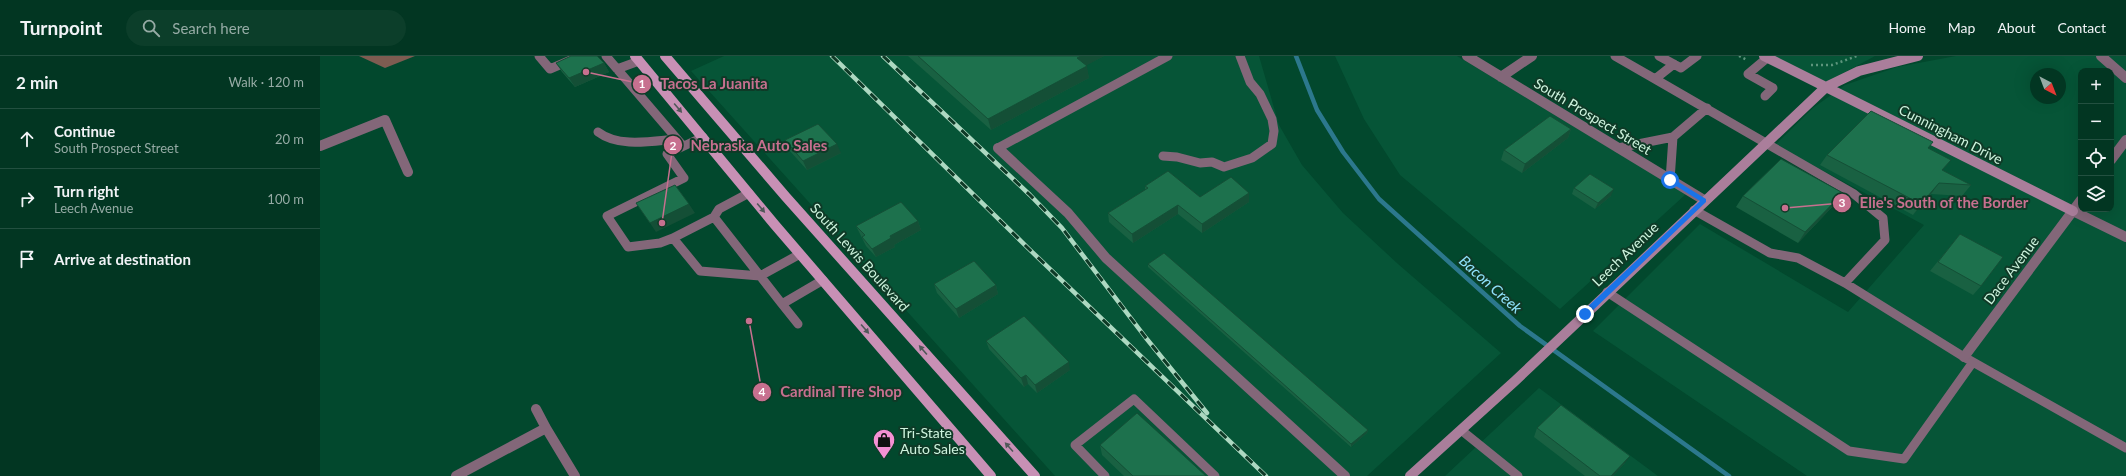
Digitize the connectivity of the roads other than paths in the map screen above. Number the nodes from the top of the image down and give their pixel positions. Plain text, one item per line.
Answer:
1 (539, 56) edge
2 (580, 56) edge
3 (606, 56) edge
4 (665, 56) edge
5 (1168, 56) edge
6 (1240, 56) edge
7 (1467, 56) edge
8 (1532, 56) edge
9 (1615, 56) edge
10 (1659, 56) edge
11 (1697, 56) edge
12 (1918, 56) edge
13 (2101, 56) edge
14 (1765, 57) edge
15 (637, 58) edge
16 (1674, 64) junction
17 (617, 69) junction
18 (1501, 77) junction
19 (2126, 78) edge
20 (1655, 79) junction
21 (1826, 87) junction
22 (1765, 96) dead end
23 (1707, 108) junction
24 (598, 132) dead end
25 (702, 137) junction
26 (1673, 137) junction
27 (677, 139) junction
28 (2126, 140) edge
29 (1768, 142) junction
30 (320, 146) edge
31 (683, 146) junction
32 (998, 148) joint
33 (1618, 148) junction
34 (1163, 156) dead end
35 (2114, 156) edge
36 (408, 172) dead end
37 (1670, 180) junction
38 (749, 193) junction
39 (1704, 200) junction
40 (2078, 204) edge
41 (1694, 210) junction
42 (2073, 211) junction
43 (714, 217) junction
44 (2126, 237) edge
45 (673, 238) junction
46 (800, 254) junction
47 (760, 276) junction
48 (823, 280) junction
49 (1845, 283) junction
50 (1607, 292) junction
51 (782, 304) junction
52 (798, 324) dead end
53 (1969, 359) junction
54 (536, 409) dead end
55 (546, 428) junction
56 (1461, 430) junction
57 (2126, 448) edge
58 (456, 476) edge
59 (575, 476) edge
60 (991, 476) edge
61 (1035, 476) edge
62 (1104, 476) edge
63 (1215, 476) edge
64 (1345, 476) edge
65 (1410, 476) edge
66 (1518, 476) edge

1 - 2 lane
3 - 17 lane
61 -> 4 main road, South Lewis Boulevard
5 - 32 lane
6 - 34 lane
7 - 18 street, South Prospect Street
8 - 18 street
9 - 20 lane
10 - 16 lane
11 - 16 lane
12 - 21 main road, Leech Avenue
13 - 19 street
14 - 21 main road, Cunningham Drive
14 - 22 lane
15 - 17 lane
15 -> 25 main road
16 - 20 lane
17 - 27 lane
18 - 33 street, South Prospect Street
20 - 23 lane
21 - 29 main road, Leech Avenue
21 - 42 main road, Cunningham Drive
23 - 26 lane
23 - 29 lane
24 - 27 lane
25 - 31 lane
25 - 38 main road
26 - 33 lane
26 - 37 lane
27 - 31 lane
28 - 35 street
29 - 39 main road, Leech Avenue
29 - 49 lane
30 - 36 street
31 - 45 lane
32 - 64 street
33 - 37 street, South Prospect Street
37 - 39 street, South Prospect Street
38 - 43 lane
38 -> 46 main road
39 - 41 main road, Leech Avenue
40 - 42 street, Dace Avenue
41 - 49 lane
41 - 50 main road, Leech Avenue
42 - 44 street, Cunningham Drive
42 - 53 street, Dace Avenue
43 - 45 lane
43 - 47 lane
45 - 47 lane
46 - 47 lane
46 - 48 main road
47 - 51 lane
48 - 51 lane
48 -> 60 main road
49 - 53 lane
50 - 53 lane
50 - 56 main road, Leech Avenue
51 - 52 lane
53 - 57 lane
54 - 55 street
55 - 58 street
55 - 59 street
56 - 65 main road, Leech Avenue
56 - 66 lane
62 - 63 lane

